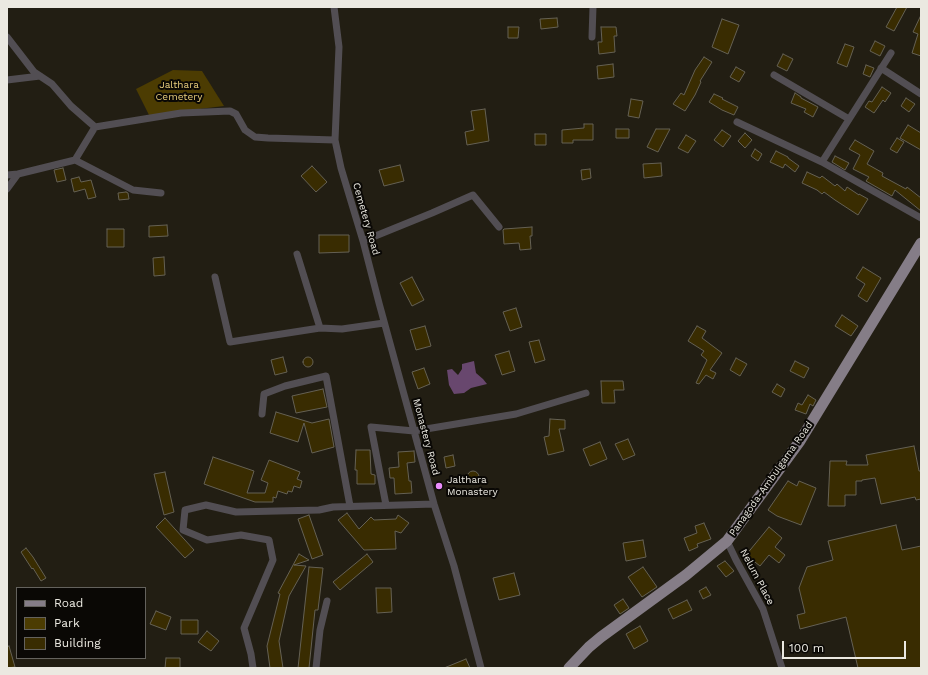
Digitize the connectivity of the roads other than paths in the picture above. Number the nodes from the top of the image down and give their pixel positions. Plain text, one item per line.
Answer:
1 (334, 7) edge
2 (593, 7) edge
3 (7, 37) edge
4 (592, 37) dead end
5 (891, 53) dead end
6 (881, 68) junction
7 (774, 75) dead end
8 (40, 76) junction
9 (7, 80) edge
10 (921, 94) edge
11 (849, 119) junction
12 (737, 122) dead end
13 (95, 126) junction
14 (335, 140) junction
15 (76, 160) junction
16 (822, 162) junction
17 (7, 174) edge
18 (18, 174) junction
19 (7, 189) edge
20 (161, 193) dead end
21 (921, 218) edge
22 (499, 227) dead end
23 (363, 241) junction
24 (921, 243) edge
25 (297, 254) dead end
26 (215, 277) dead end
27 (379, 303) joint
28 (384, 323) junction
29 (320, 328) junction
30 (586, 393) dead end
31 (262, 414) dead end
32 (414, 431) junction
33 (434, 504) junction
34 (386, 505) junction
35 (350, 506) junction
36 (727, 541) junction
37 (327, 601) dead end
38 (253, 668) edge
39 (316, 668) edge
40 (480, 668) edge
41 (569, 668) edge
42 (782, 668) edge

1 - 14 street, Cemetery Road
2 - 4 street
3 - 8 street
5 - 6 street
6 - 10 street
6 - 11 street
7 - 11 street
8 - 9 street
8 - 13 street
11 - 16 street
12 - 16 street
13 - 14 street
13 - 15 street
14 - 23 street, Cemetery Road
15 - 18 street
15 - 20 street
16 - 21 street
17 - 18 street
18 - 19 street
22 - 23 street
23 - 27 street, Cemetery Road
24 - 36 main road, Panagoda-Ambulgama Road
25 - 29 street
26 - 29 street
27 - 28 street, Monastery Road
28 - 29 street
28 - 32 street, Monastery Road
30 - 32 street
31 - 35 street
32 - 33 street, Monastery Road
32 - 34 street
33 - 34 street
33 - 40 street, Monastery Road
34 - 35 street
35 - 38 street
36 - 41 main road, Panagoda-Ambulgama Road
36 - 42 street, Nelum Place
37 - 39 street

